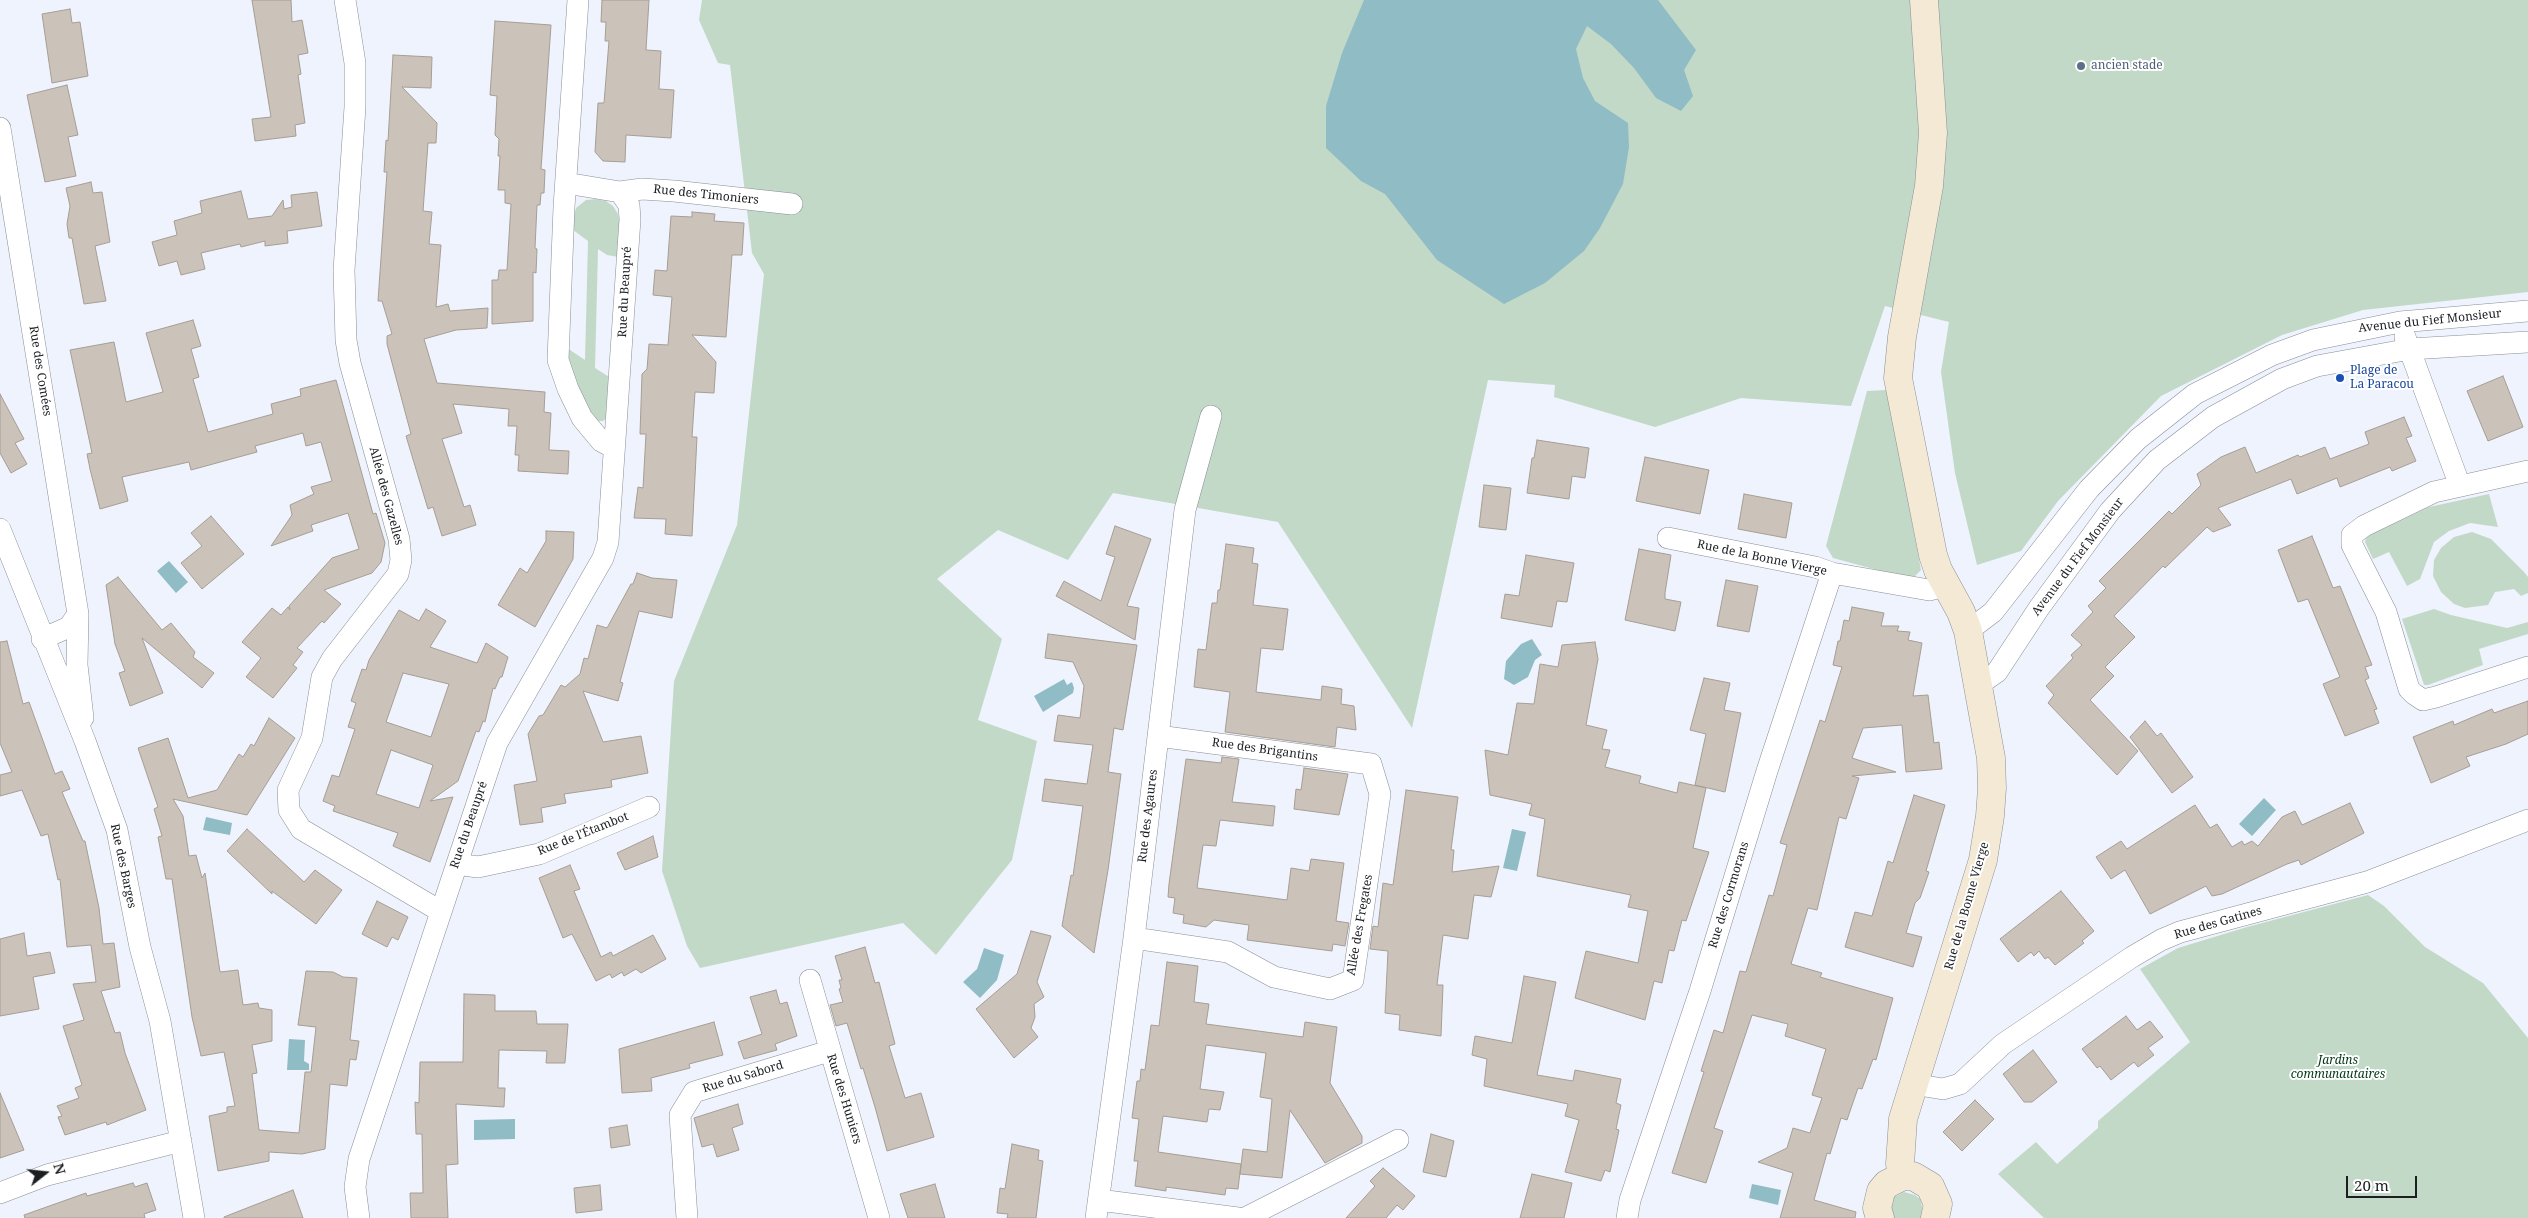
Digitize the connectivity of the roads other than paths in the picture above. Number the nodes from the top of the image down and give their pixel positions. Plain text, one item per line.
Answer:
1 (346, 0) edge
2 (578, 0) edge
3 (1924, 0) edge
4 (0, 128) edge
5 (566, 184) junction
6 (620, 192) junction
7 (792, 204) dead end
8 (2528, 311) edge
9 (2400, 322) junction
10 (2528, 342) edge
11 (2410, 349) junction
12 (1211, 416) dead end
13 (614, 448) junction
14 (2528, 471) edge
15 (2460, 486) junction
16 (0, 529) edge
17 (1668, 538) dead end
18 (1832, 573) junction
19 (1945, 586) junction
20 (78, 614) junction
21 (1968, 631) junction
22 (42, 639) junction
23 (2528, 667) edge
24 (1977, 686) junction
25 (1158, 736) junction
26 (85, 741) junction
27 (1372, 764) joint
28 (649, 807) dead end
29 (2528, 820) edge
30 (457, 864) junction
31 (440, 911) junction
32 (1134, 938) junction
33 (810, 980) dead end
34 (829, 1051) junction
35 (1913, 1084) junction
36 (1398, 1140) dead end
37 (181, 1141) junction
38 (1903, 1176) junction
39 (0, 1193) edge
40 (1098, 1209) edge
41 (1939, 1217) edge
42 (194, 1218) edge
43 (359, 1218) edge
44 (687, 1218) edge
45 (879, 1218) edge
46 (1238, 1218) edge
47 (1245, 1218) edge
48 (1627, 1218) edge
49 (1880, 1218) edge

1 - 31 street, Allée des Gazelles
2 - 5 street
3 - 19 street, Rue de la Bonne Vierge
4 - 20 street, Rue des Comées
5 - 6 street
5 - 13 street
6 - 7 street, Rue des Timoniers
6 - 13 street, Rue du Beaupré
8 - 9 street, Avenue du Fief Monsieur
9 - 11 street
9 - 21 street, Avenue du Fief Monsieur
10 - 11 street, Avenue du Fief Monsieur
11 - 15 street
11 - 24 street, Avenue du Fief Monsieur
12 - 25 street, Rue des Agaures
13 - 30 street, Rue du Beaupré
14 - 15 street
15 - 23 street
16 - 22 street, Rue des Barges
17 - 18 street, Rue de la Bonne Vierge
18 - 19 street, Rue de la Bonne Vierge
18 - 48 street, Rue des Cormorans
19 - 21 street, Rue de la Bonne Vierge
20 - 22 street
20 - 26 street, Rue des Comées
21 - 24 street, Rue de la Bonne Vierge
22 - 26 street, Rue des Barges
24 - 35 street, Rue de la Bonne Vierge
25 - 27 street, Rue des Brigantins
25 - 32 street, Rue des Agaures
26 - 37 street, Rue des Barges
27 - 32 street, Allée des Fregates
28 - 30 street, Rue de l'Étambot
29 - 35 street, Rue des Gatines
30 - 31 street, Rue du Beaupré
31 - 43 street, Rue du Beaupré
32 - 40 street, Rue des Agaures
33 - 34 street, Rue des Huniers
34 - 44 street, Rue du Sabord
34 - 45 street, Rue des Huniers
35 - 38 street, Rue de la Bonne Vierge
36 - 47 street
37 - 39 street
37 - 42 street, Rue des Barges
38 - 41 street
38 - 49 street
40 - 46 street

